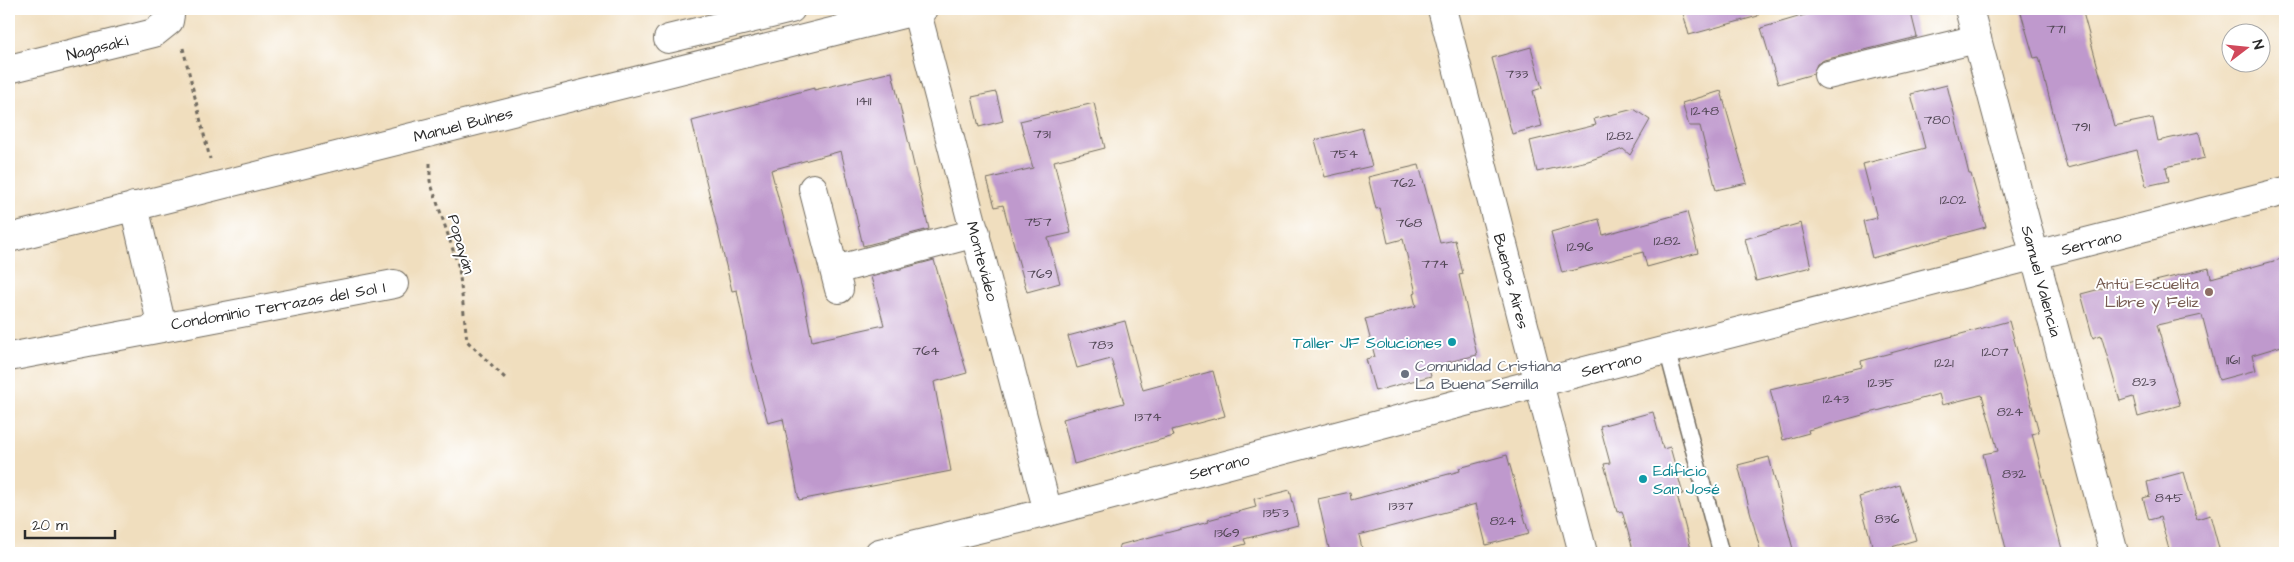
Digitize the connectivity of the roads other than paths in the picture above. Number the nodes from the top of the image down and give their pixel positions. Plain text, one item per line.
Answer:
1 (171, 9) edge
2 (791, 9) edge
3 (919, 9) edge
4 (1442, 9) edge
5 (1969, 9) edge
6 (668, 39) dead end
7 (1977, 39) junction
8 (9, 69) edge
9 (1828, 75) dead end
10 (813, 188) dead end
11 (2285, 191) edge
12 (134, 206) junction
13 (976, 233) junction
14 (9, 238) edge
15 (2036, 255) junction
16 (394, 284) dead end
17 (162, 326) junction
18 (1667, 350) junction
19 (9, 357) edge
20 (1539, 382) junction
21 (1048, 512) junction
22 (879, 553) edge
23 (1583, 553) edge
24 (1721, 553) edge
25 (2114, 553) edge

1 - 8 street, Nagasaki
2 - 6 street
3 - 12 street, Manuel Bulnes
3 - 13 street, Montevideo
4 - 20 street, Buenos Aires
5 - 7 street, Samuel Valencia
7 - 9 street
7 - 15 street, Samuel Valencia
10 - 13 street
11 - 15 street, Serrano
12 - 14 street, Manuel Bulnes
12 - 17 street, Condominio Terrazas del Sol I
13 - 21 street, Montevideo
15 - 18 street, Serrano
15 - 25 street, Samuel Valencia
16 - 17 street, Condominio Terrazas del Sol I
17 - 19 street, Condominio Terrazas del Sol I
18 - 20 street, Serrano
18 - 24 lane
20 - 21 street, Serrano
20 - 23 street, Buenos Aires
21 - 22 street, Serrano

